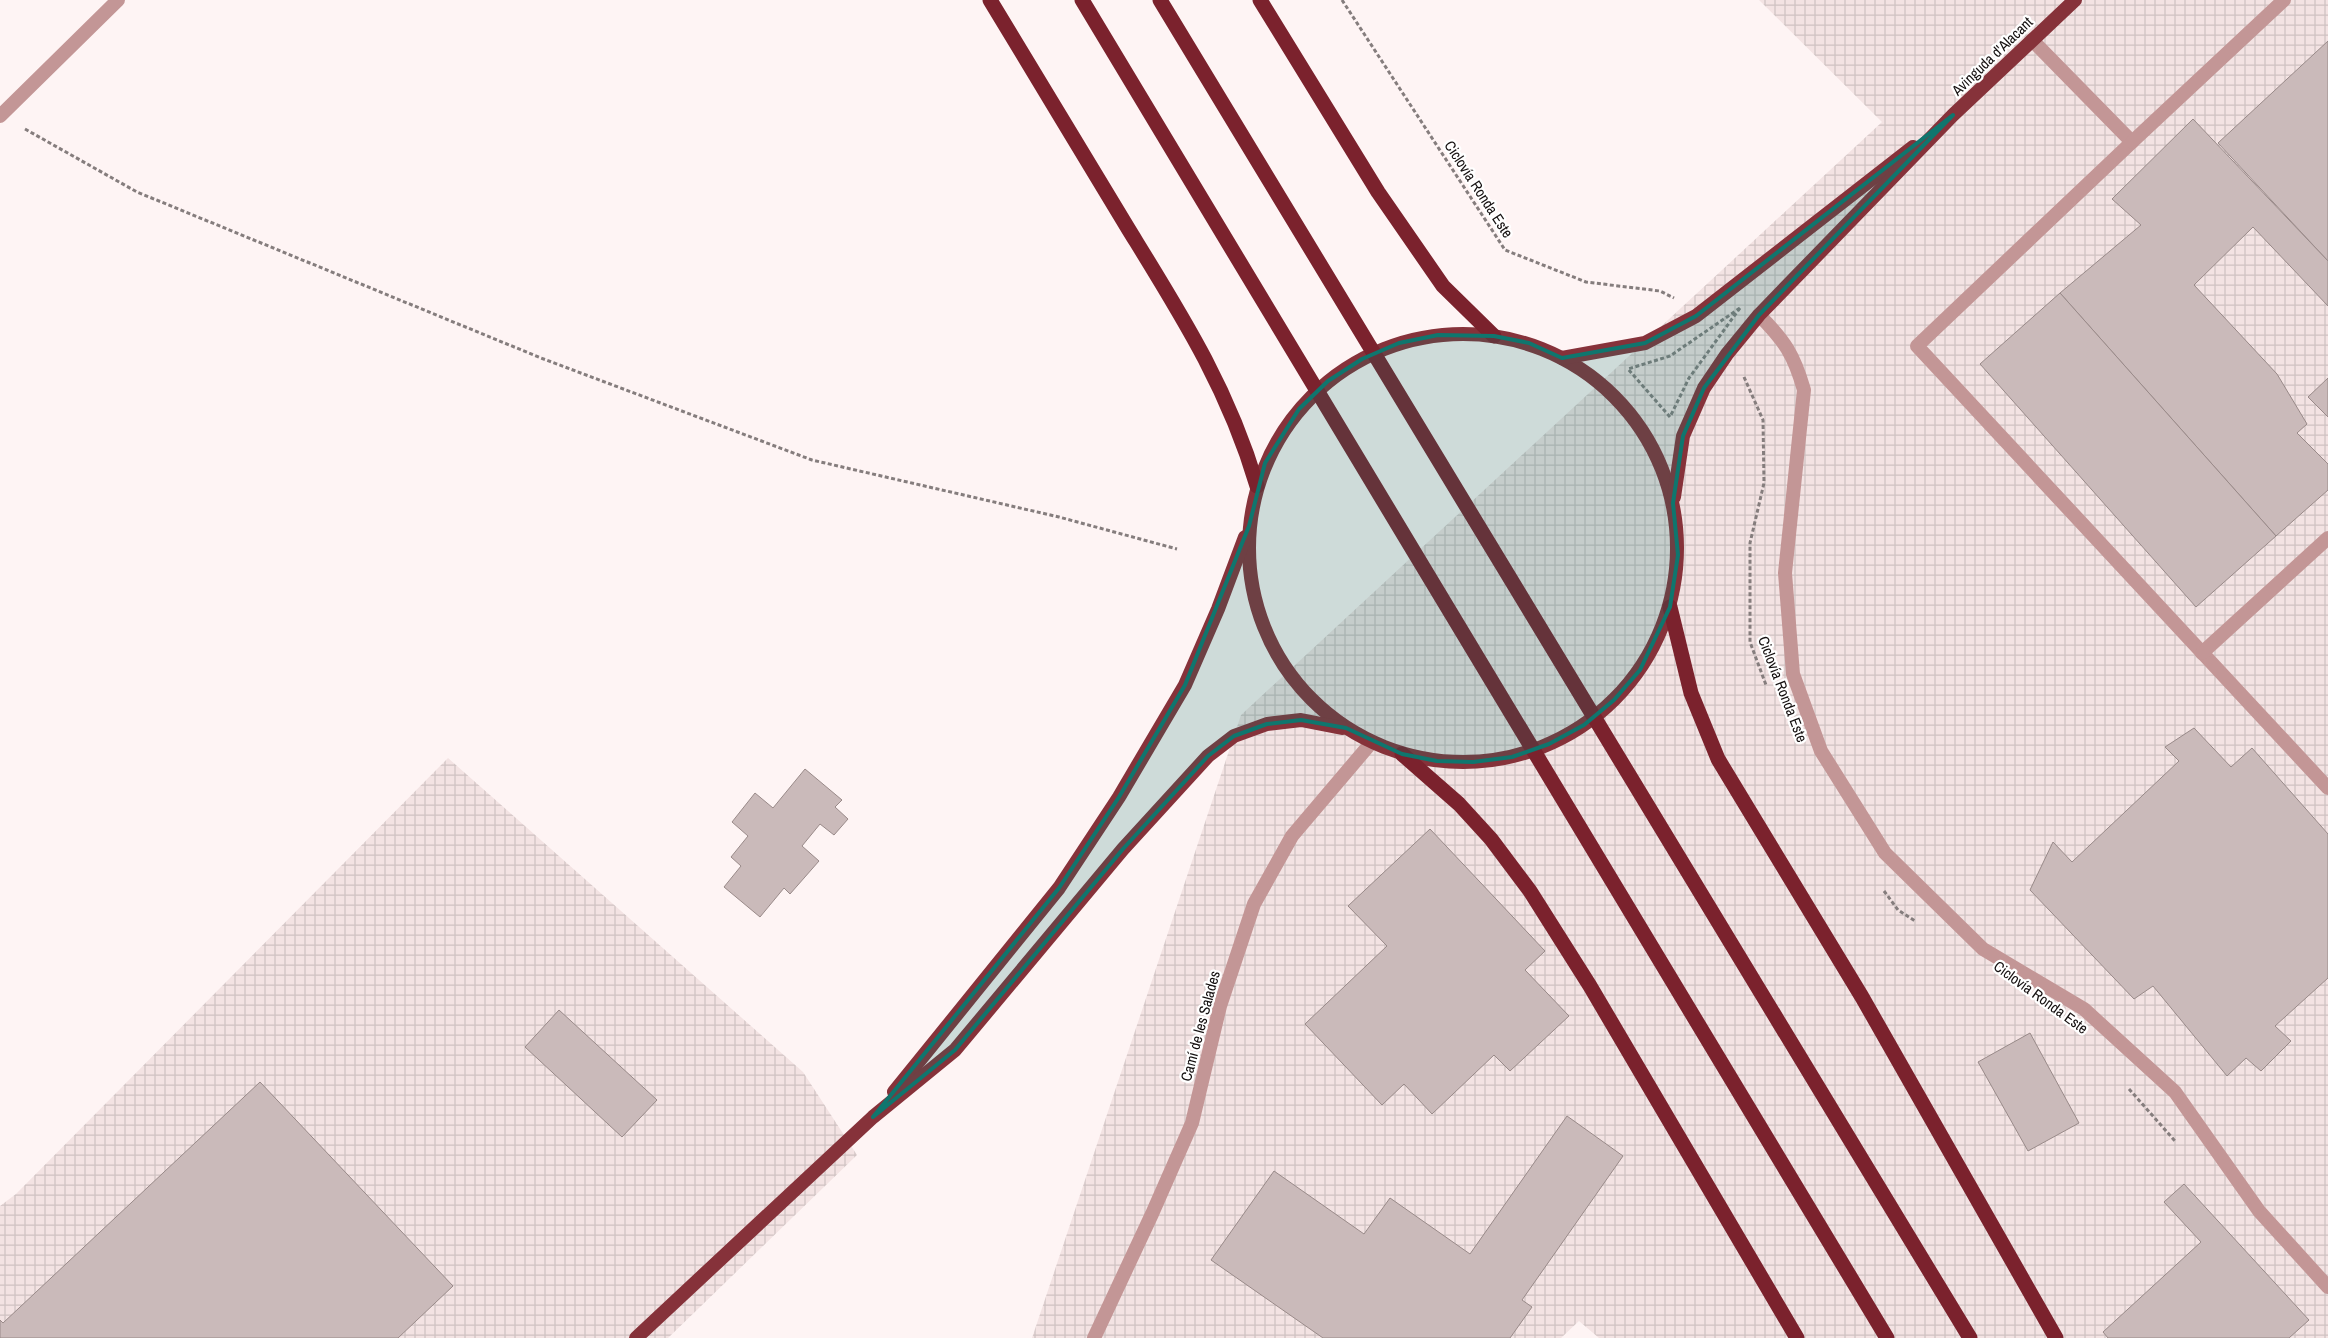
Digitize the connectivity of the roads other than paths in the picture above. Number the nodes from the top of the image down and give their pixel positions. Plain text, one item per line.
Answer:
1 (118, 0) edge
2 (990, 0) edge
3 (1082, 0) edge
4 (1160, 0) edge
5 (1260, 0) edge
6 (2075, 0) edge
7 (2284, 0) edge
8 (2032, 40) junction
9 (1953, 115) junction
10 (0, 116) edge
11 (2132, 142) junction
12 (1759, 315) junction
13 (1494, 336) junction
14 (1562, 358) junction
15 (1257, 486) junction
16 (1673, 503) junction
17 (1249, 526) junction
18 (2328, 538) edge
19 (1670, 607) junction
20 (2202, 653) junction
21 (1346, 728) junction
22 (1371, 742) junction
23 (1402, 754) junction
24 (2328, 788) edge
25 (873, 1117) junction
26 (2328, 1287) edge
27 (636, 1338) edge
28 (1094, 1338) edge
29 (1797, 1338) edge
30 (1887, 1338) edge
31 (1970, 1338) edge
32 (2056, 1338) edge

1 - 10 street
2 - 15 highway
3 - 30 highway
4 - 31 highway
5 - 13 highway
6 - 8 highway, Avinguda d'Alacant
7 - 11 street
8 - 9 highway, Avinguda d'Alacant
8 - 11 street
9 - 12 highway
9 - 14 highway
11 - 20 street
12 - 16 highway
12 - 26 street
13 - 14 highway
13 - 15 highway
14 - 16 highway
15 - 17 highway
16 - 19 highway
17 - 21 highway
17 - 25 highway
18 - 20 street
19 - 23 highway
19 - 32 highway
20 - 24 street
21 - 22 highway
21 - 25 highway
22 - 23 highway
22 - 28 street, Camí de les Salades
23 - 29 highway
25 - 27 highway

